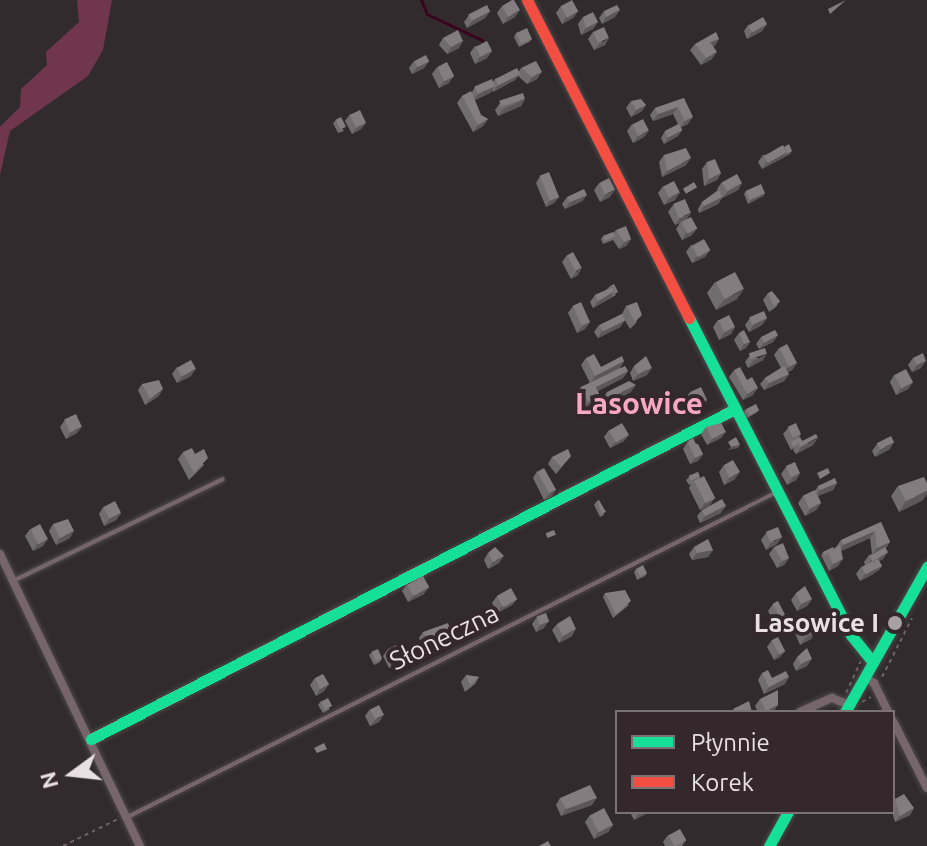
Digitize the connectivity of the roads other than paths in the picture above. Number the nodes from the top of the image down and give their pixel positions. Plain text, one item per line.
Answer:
1 (527, 0) edge
2 (735, 409) junction
3 (223, 479) dead end
4 (777, 492) junction
5 (0, 554) edge
6 (927, 567) edge
7 (13, 581) junction
8 (873, 662) junction
9 (864, 677) junction
10 (847, 708) edge
11 (805, 710) edge
12 (887, 710) edge
13 (895, 725) edge
14 (91, 739) junction
15 (927, 788) edge
16 (787, 814) edge
17 (127, 816) junction
18 (140, 846) edge
19 (769, 846) edge

1 - 2 street
2 - 4 street
2 - 14 street
3 - 7 lane
4 - 8 street
4 - 17 lane, Słoneczna
5 - 7 street
6 - 8 street
7 - 14 street
8 - 9 street
9 - 10 street
9 - 12 street
10 - 11 street
13 - 15 street
14 - 17 street
16 - 19 street
17 - 18 street

